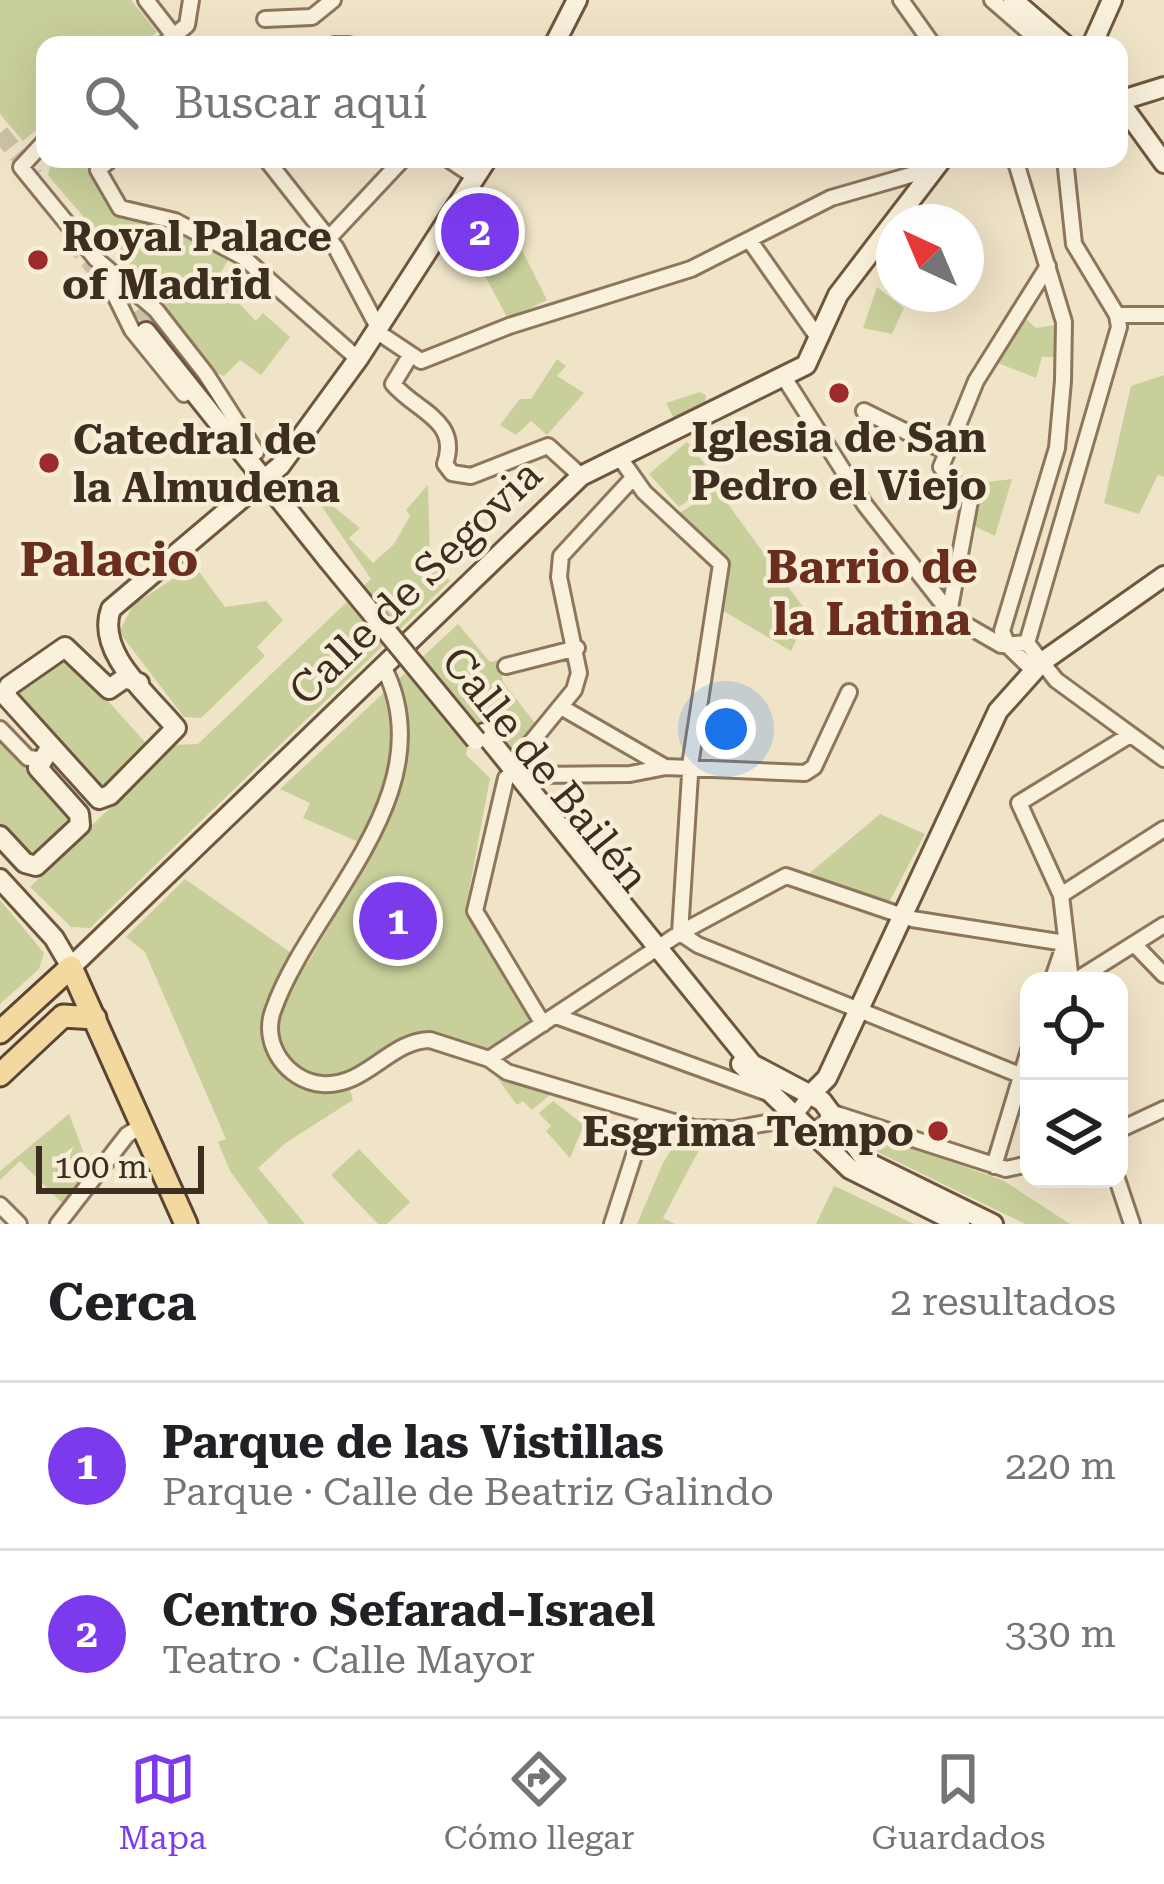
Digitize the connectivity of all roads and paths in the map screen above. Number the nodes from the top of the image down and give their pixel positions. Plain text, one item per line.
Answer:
1 (146, 0) edge
2 (191, 0) edge
3 (333, 0) edge
4 (577, 0) edge
5 (902, 0) edge
6 (992, 0) edge
7 (1012, 0) edge
8 (1112, 0) edge
9 (265, 19) dead end
10 (166, 36) edge
11 (175, 36) edge
12 (559, 36) edge
13 (927, 36) edge
14 (1034, 36) edge
15 (1054, 36) edge
16 (1096, 36) edge
17 (1164, 87) edge
18 (1128, 98) edge
19 (1128, 113) edge
20 (36, 148) edge
21 (1164, 163) edge
22 (106, 168) edge
23 (273, 168) edge
24 (395, 168) edge
25 (462, 168) edge
26 (481, 168) edge
27 (928, 168) edge
28 (935, 168) edge
29 (1018, 168) edge
30 (1066, 168) edge
31 (475, 177) junction
32 (900, 179) junction
33 (913, 196) junction
34 (328, 239) junction
35 (749, 241) junction
36 (96, 259) junction
37 (1048, 266) junction
38 (1117, 315) junction
39 (1164, 315) edge
40 (376, 324) junction
41 (151, 328) tunnel mouth
42 (819, 339) junction
43 (410, 356) junction
44 (358, 359) junction
45 (785, 379) junction
46 (864, 411) dead end
47 (947, 452) junction
48 (251, 455) junction
49 (620, 458) junction
50 (268, 476) junction
51 (581, 476) junction
52 (632, 479) junction
53 (1164, 576) edge
54 (950, 608) junction
55 (1027, 643) junction
56 (1009, 646) junction
57 (577, 648) junction
58 (506, 666) dead end
59 (1037, 666) junction
60 (383, 667) junction
61 (129, 682) junction
62 (848, 692) dead end
63 (561, 707) junction
64 (0, 729) edge
65 (1130, 734) junction
66 (45, 753) junction
67 (1163, 757) edge
68 (666, 767) junction
69 (690, 770) junction
70 (514, 775) junction
71 (1164, 829) edge
72 (0, 836) edge
73 (0, 879) edge
74 (1061, 895) junction
75 (900, 916) junction
76 (1164, 925) edge
77 (680, 933) junction
78 (1065, 943) junction
79 (1135, 945) junction
80 (654, 951) junction
81 (71, 967) junction
82 (1055, 972) edge
83 (1071, 972) edge
84 (1088, 972) edge
85 (1164, 975) edge
86 (858, 1009) junction
87 (95, 1018) junction
88 (550, 1020) junction
89 (0, 1032) edge
90 (489, 1059) junction
91 (749, 1067) junction
92 (0, 1075) edge
93 (1020, 1075) joint
94 (765, 1092) junction
95 (822, 1104) junction
96 (1164, 1109) edge
97 (647, 1115) junction
98 (793, 1118) junction
99 (868, 1122) junction
100 (143, 1125) junction
101 (1128, 1126) edge
102 (813, 1132) junction
103 (852, 1148) junction
104 (994, 1166) junction
105 (1020, 1167) edge
106 (1120, 1188) edge
107 (0, 1204) edge
108 (930, 1217) edge
109 (19, 1224) edge
110 (58, 1224) edge
111 (186, 1224) edge
112 (612, 1224) edge
113 (960, 1224) edge
114 (993, 1224) edge
115 (1132, 1224) edge

1 - 10 street
2 - 11 street
3 - 9 street
4 - 12 street
5 - 13 street
6 - 14 street
7 - 15 street
8 - 16 street
17 - 18 street
19 - 21 street
20 - 36 street, Calle de Bailén
22 - 44 street
23 - 34 street
24 - 34 street
25 - 31 street
26 - 31 street
27 - 32 street
28 - 33 street, Calle de Segovia
29 - 37 street
30 - 38 street
31 - 40 street
32 - 33 street
32 - 35 street
33 - 42 street, Calle de Segovia
34 - 40 street
35 - 42 street
35 - 43 street
36 - 48 street, Calle de Bailén
36 - 48 street, Calle de Bailén
37 - 47 street
37 - 56 street
38 - 39 street
38 - 55 street
40 - 43 street
40 - 44 street
41 - 48 street, Calle de Bailén
42 - 45 street, Calle de Segovia
43 - 51 street
44 - 50 street
45 - 49 street, Calle de Segovia
45 - 54 street
46 - 47 street
47 - 54 street
48 - 50 street, Calle de Bailén
49 - 51 street, Calle de Segovia
49 - 52 street
50 - 61 street
50 - 70 street, Calle de Bailén, bridge
51 - 60 street, Calle de Segovia
52 - 57 street
52 - 69 street
53 - 59 street
54 - 56 street
55 - 56 street
55 - 59 street
56 - 59 street
57 - 58 street
57 - 63 street
59 - 65 street
59 - 75 street
60 - 81 street, Calle de Segovia
60 - 90 street
61 - 66 street
61 - 66 street
62 - 69 street
63 - 68 street
63 - 70 street
64 - 66 street
65 - 67 street
65 - 74 street
66 - 72 street
68 - 69 street
68 - 70 street
69 - 77 street
70 - 80 street, Calle de Bailén
70 - 88 street
71 - 74 street
73 - 81 street
74 - 78 street
75 - 77 street
75 - 78 street
75 - 86 street
76 - 79 street
77 - 80 street
77 - 86 street
78 - 82 street
78 - 83 street
79 - 84 street
79 - 85 street
80 - 88 street
80 - 91 street, Calle de Bailén
81 - 87 main road
81 - 89 main road, Calle de Segovia
86 - 93 street
86 - 95 street
87 - 92 main road
87 - 100 main road
88 - 90 street
88 - 94 street
90 - 97 street
91 - 94 street, Calle de Bailén
91 - 95 street
93 - 104 street
94 - 98 street, Calle de Bailén
95 - 98 street
95 - 99 street
95 - 102 street
95 - 103 street
96 - 101 street
97 - 98 street
97 - 112 street
98 - 102 street, Calle de Bailén
99 - 103 street
99 - 104 street
100 - 110 street
100 - 111 main road
102 - 108 street, Calle de Bailén
103 - 114 street
104 - 105 street
106 - 115 street
107 - 109 street
108 - 113 street, Calle de Bailén

